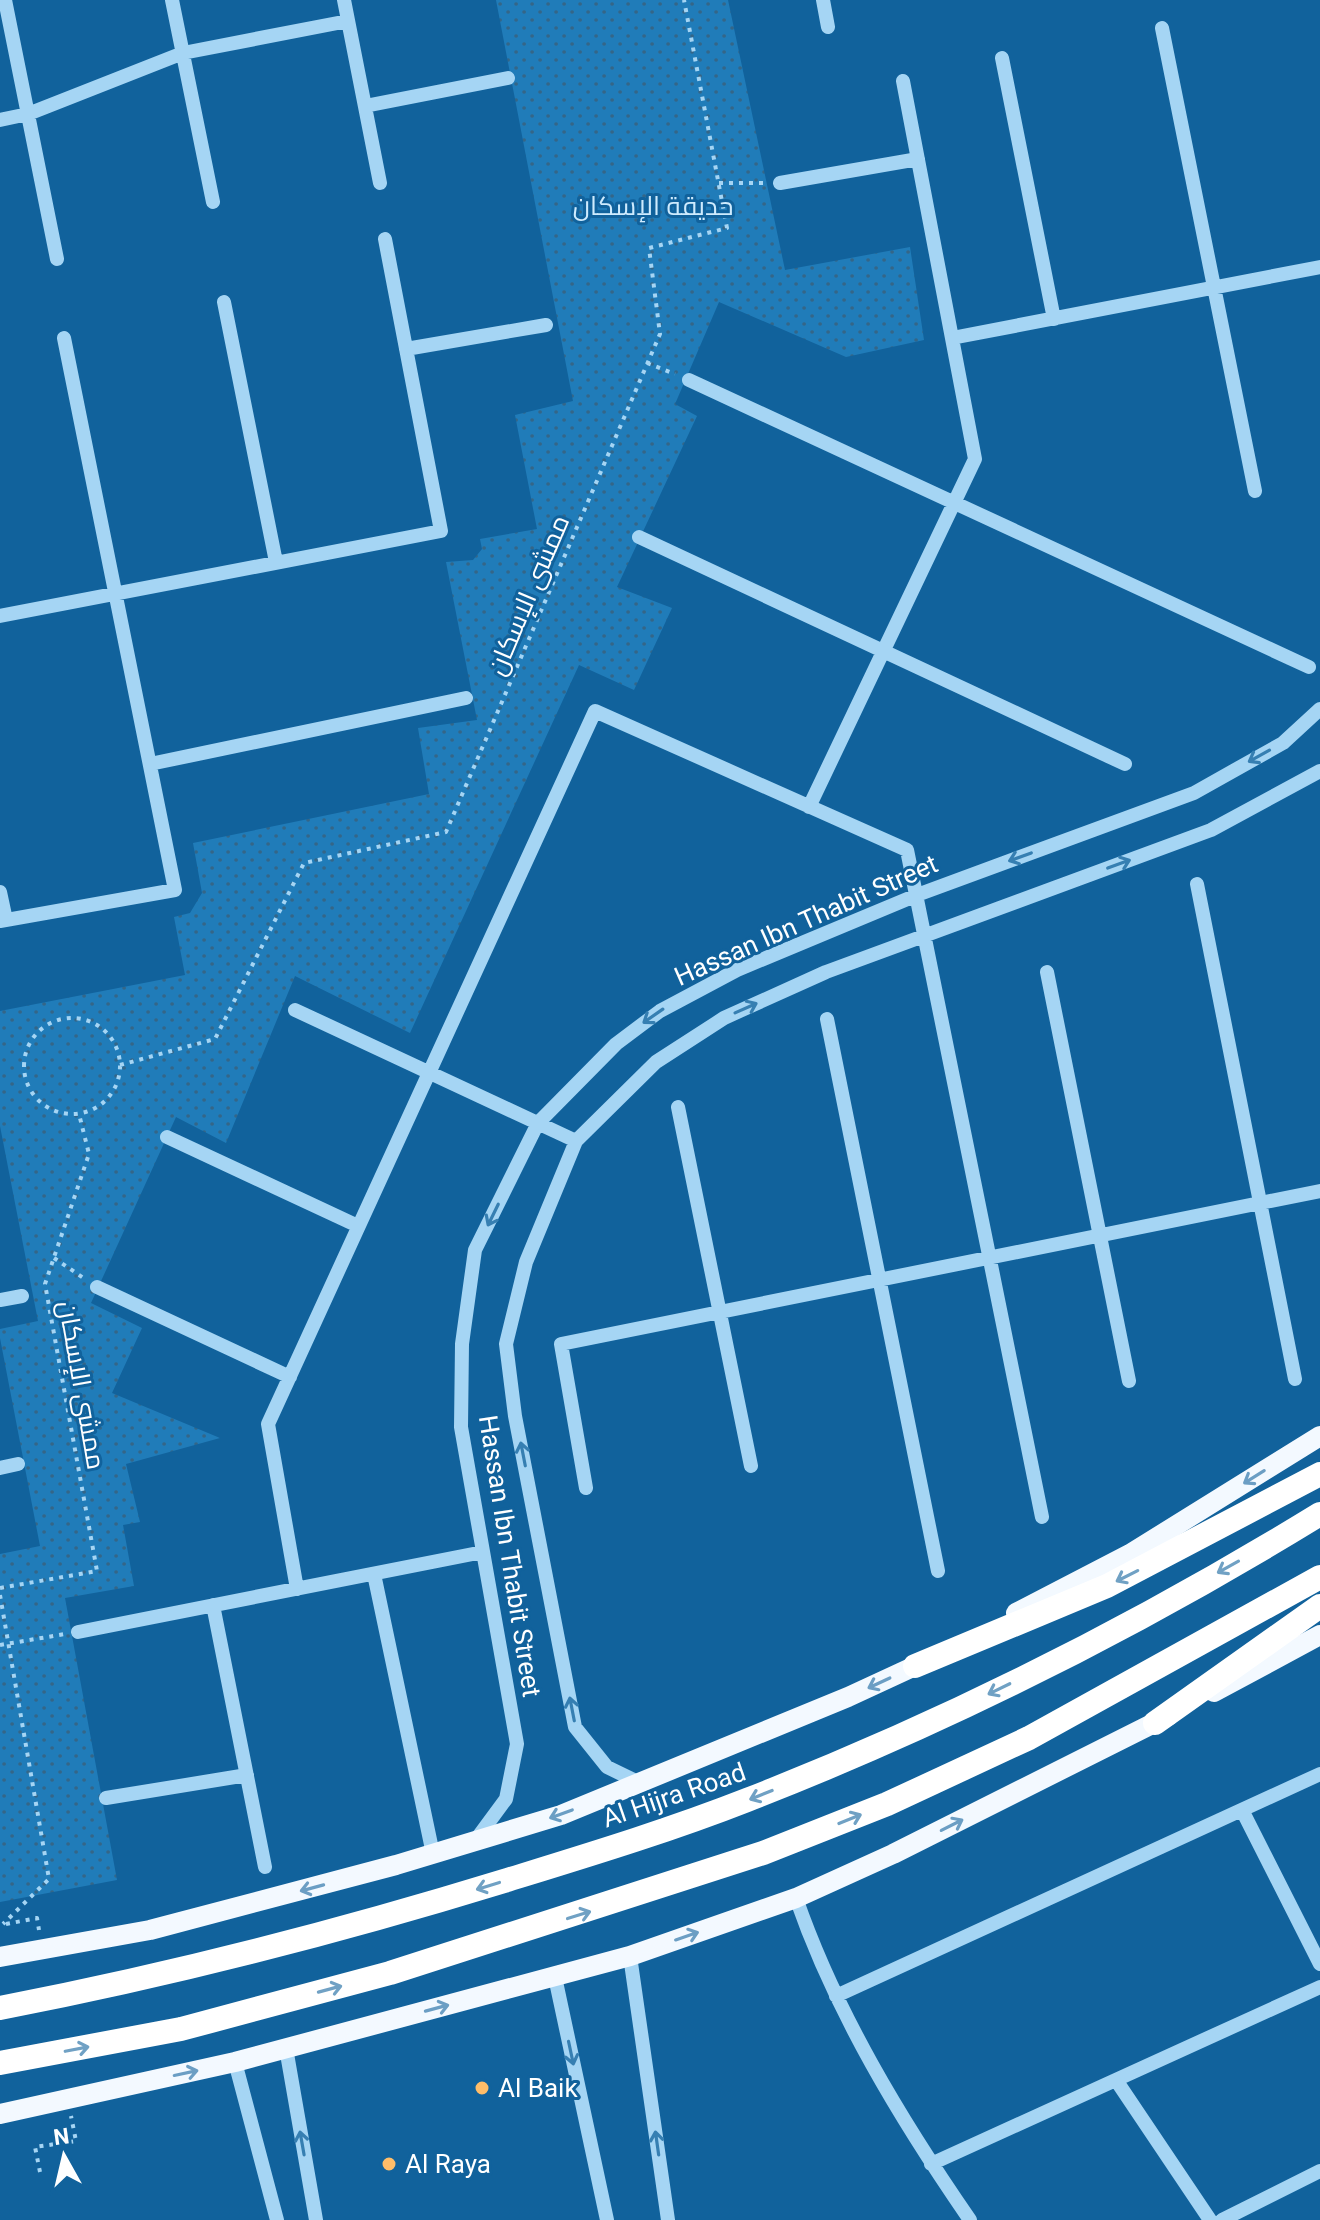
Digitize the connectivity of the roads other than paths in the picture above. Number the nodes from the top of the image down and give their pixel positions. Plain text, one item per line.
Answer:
1 (5, 0) edge
2 (172, 0) edge
3 (344, 0) edge
4 (823, 0) edge
5 (348, 21) junction
6 (828, 27) dead end
7 (1162, 28) dead end
8 (183, 53) junction
9 (1002, 58) dead end
10 (508, 78) dead end
11 (903, 81) dead end
12 (365, 106) junction
13 (28, 114) junction
14 (0, 120) edge
15 (918, 159) junction
16 (380, 183) dead end
17 (780, 183) road end
18 (213, 202) dead end
19 (385, 239) dead end
20 (57, 259) dead end
21 (1320, 267) edge
22 (1214, 287) junction
23 (224, 302) dead end
24 (1054, 319) junction
25 (546, 325) dead end
26 (64, 338) dead end
27 (952, 338) junction
28 (406, 349) junction
29 (689, 380) road end
30 (1255, 491) dead end
31 (954, 503) junction
32 (639, 537) dead end
33 (276, 562) junction
34 (115, 594) junction
35 (0, 616) edge
36 (883, 651) junction
37 (1309, 667) dead end
38 (466, 698) dead end
39 (1320, 709) edge
40 (150, 764) junction
41 (1125, 764) dead end
42 (1320, 771) edge
43 (809, 807) junction
44 (1197, 884) dead end
45 (0, 892) edge
46 (917, 895) junction
47 (3, 920) edge
48 (924, 936) junction
49 (1047, 972) dead end
50 (295, 1010) dead end
51 (827, 1019) dead end
52 (429, 1072) junction
53 (678, 1107) dead end
54 (538, 1123) junction
55 (167, 1137) dead end
56 (576, 1141) junction
57 (1320, 1191) edge
58 (1260, 1203) junction
59 (358, 1226) junction
60 (1100, 1236) junction
61 (989, 1258) junction
62 (879, 1280) junction
63 (97, 1287) road end
64 (22, 1296) dead end
65 (0, 1300) edge
66 (720, 1312) junction
67 (290, 1377) junction
68 (1295, 1379) dead end
69 (1129, 1381) dead end
70 (1320, 1436) edge
71 (18, 1464) dead end
72 (751, 1466) dead end
73 (0, 1468) edge
74 (1320, 1474) edge
75 (586, 1488) dead end
76 (1320, 1514) edge
77 (1042, 1517) dead end
78 (483, 1552) junction
79 (938, 1571) dead end
80 (374, 1574) junction
81 (1320, 1577) edge
82 (297, 1589) junction
83 (213, 1605) junction
84 (1320, 1606) edge
85 (78, 1632) road end
86 (1320, 1635) edge
87 (915, 1666) junction
88 (1155, 1723) junction
89 (1320, 1774) edge
90 (247, 1775) junction
91 (640, 1783) junction
92 (106, 1798) dead end
93 (1242, 1810) junction
94 (475, 1841) junction
95 (433, 1854) junction
96 (265, 1867) dead end
97 (796, 1898) junction
98 (630, 1956) junction
99 (0, 1957) edge
100 (1320, 1964) edge
101 (555, 1977) junction
102 (1320, 1987) edge
103 (836, 1996) junction
104 (0, 2008) edge
105 (286, 2048) junction
106 (235, 2062) junction
107 (0, 2063) edge
108 (1116, 2080) junction
109 (0, 2114) edge
110 (931, 2164) junction
111 (1320, 2171) edge
112 (277, 2220) edge
113 (316, 2220) edge
114 (607, 2220) edge
115 (668, 2220) edge
116 (970, 2220) edge
117 (1210, 2220) edge
118 (1222, 2220) edge

1 - 13 street
2 - 8 street
3 - 5 street
4 - 6 street
5 - 8 street
5 - 12 street
7 - 22 street
8 - 13 street
8 - 18 street
9 - 24 street
10 - 12 street
11 - 15 street
12 - 16 street
13 - 14 street
13 - 20 street
15 - 17 street
15 - 27 street
19 - 28 street
21 - 22 street
22 - 24 street
22 - 30 street
23 - 33 street
24 - 27 street
25 - 28 street
26 - 34 street
27 - 31 street
28 - 33 street
29 - 31 street
31 - 36 street
31 - 37 street
32 - 36 street
33 - 34 street
34 - 35 street
34 - 40 street
36 - 41 street
36 - 43 street
38 - 40 street
39 -> 46 street, Hassan Ibn Thabit Street
40 - 47 street
48 -> 42 street, Hassan Ibn Thabit Street
43 - 46 street
43 - 52 street
44 - 58 street
45 - 47 street
46 - 48 street
46 -> 54 street, Hassan Ibn Thabit Street
56 -> 48 street, Hassan Ibn Thabit Street
48 - 61 street
49 - 60 street
50 - 52 street
51 - 62 street
52 - 54 street
52 - 59 street
53 - 66 street
54 - 56 street
54 -> 78 street, Hassan Ibn Thabit Street
55 - 59 street
91 -> 56 street, Hassan Ibn Thabit Street
57 - 58 street
58 - 60 street
58 - 68 street
59 - 67 street
60 - 61 street
60 - 69 street
61 - 62 street
61 - 77 street
62 - 66 street
62 - 79 street
63 - 67 street
64 - 65 street
66 - 72 street
66 - 75 street
67 - 82 street
70 -> 87 main road
71 - 73 street
74 -> 87 highway
76 -> 104 highway, Al Hijra Road
78 - 80 street
78 - 94 street, Hassan Ibn Thabit Street
80 - 82 street
80 - 95 street
107 -> 81 highway
82 - 83 street
83 - 85 street
83 - 90 street
84 - 88 highway
86 - 88 main road
87 -> 91 main road
97 -> 88 main road
89 - 93 street
90 - 92 street
90 - 96 street
91 -> 94 main road
93 - 100 street
93 - 103 street
94 - 95 main road
95 -> 99 main road
98 -> 97 main road
97 - 103 street
98 - 101 main road
115 -> 98 street
105 -> 101 main road
101 -> 114 street
102 - 108 street
103 - 110 street
105 - 106 main road
113 -> 105 street
109 -> 106 main road
106 - 112 street
108 - 110 street
108 - 117 street
110 - 116 street
111 - 118 street

